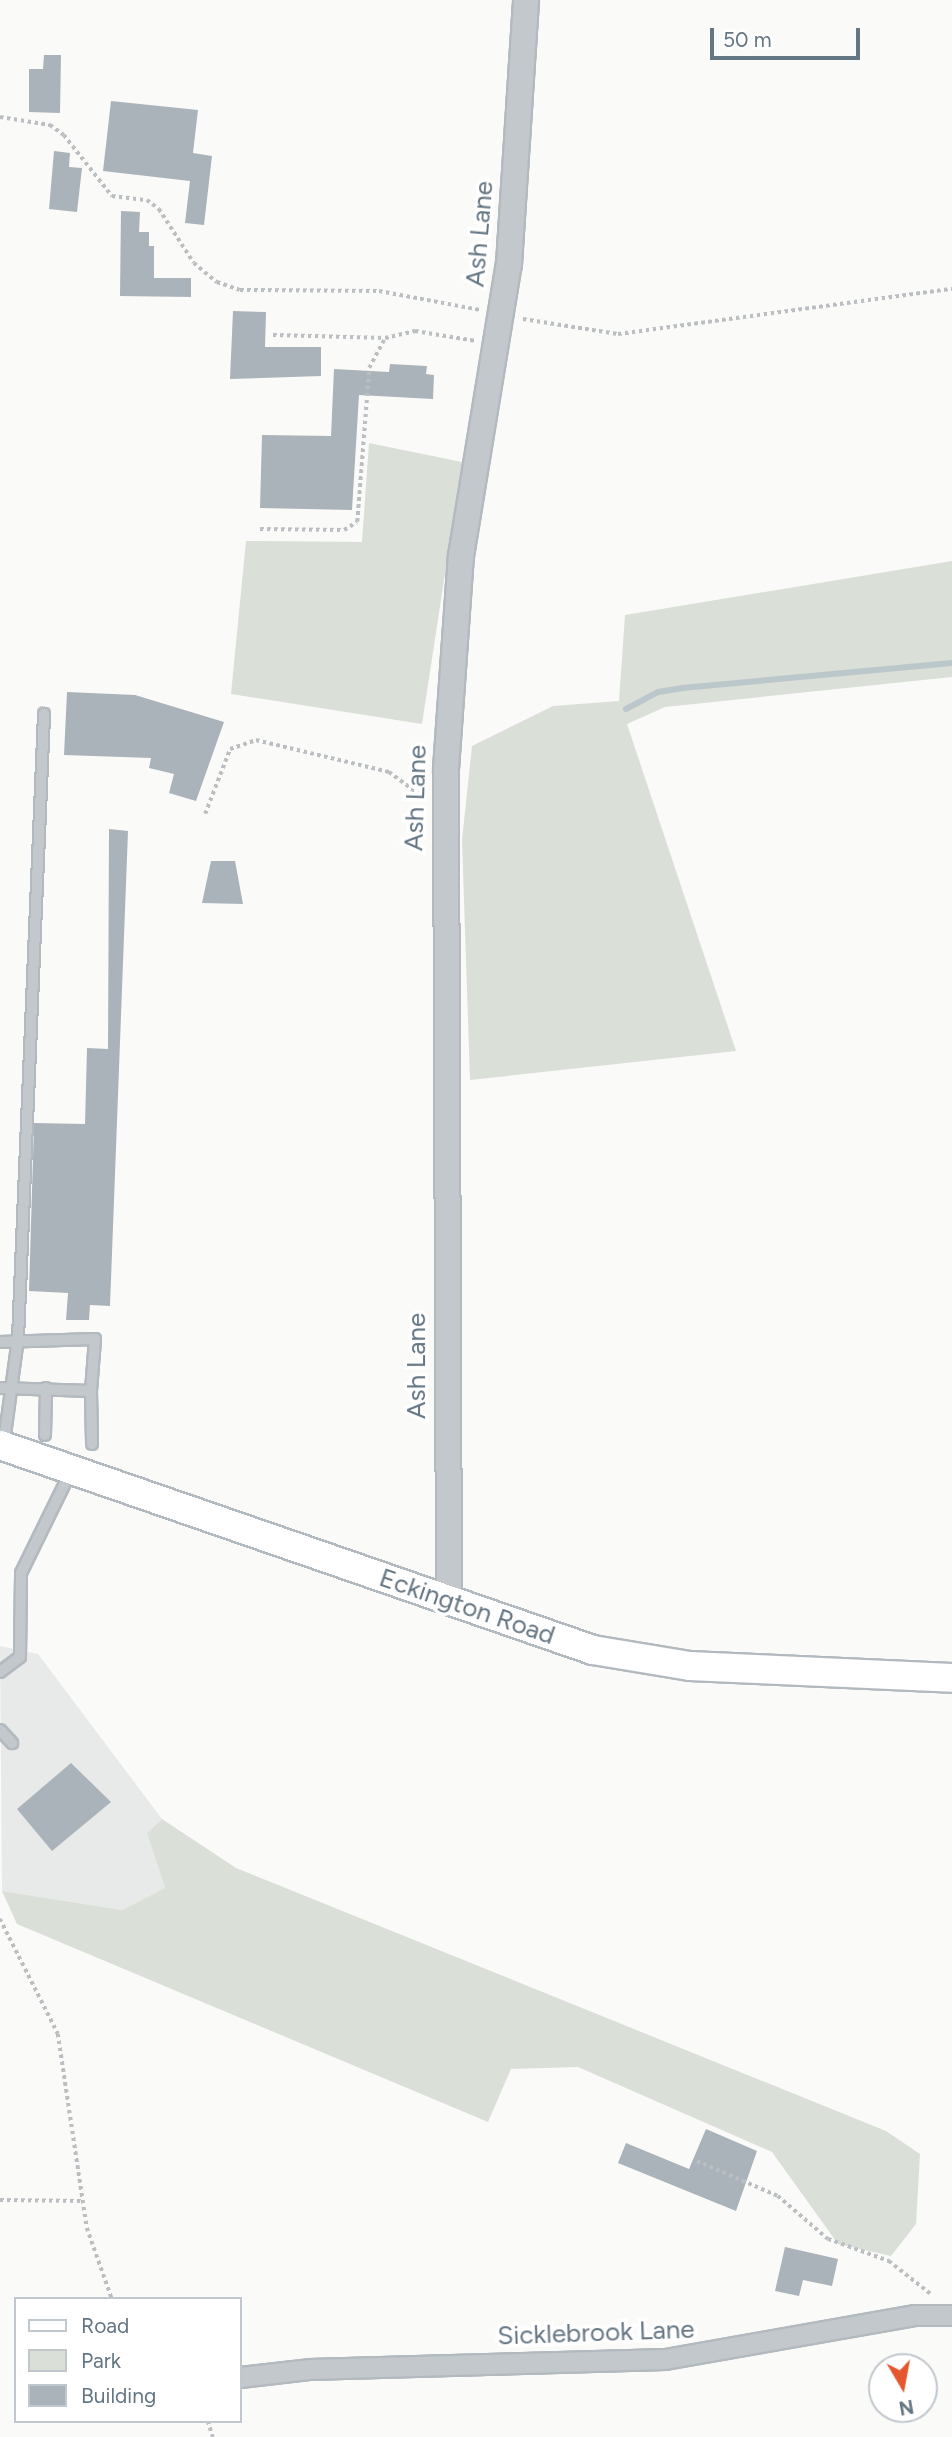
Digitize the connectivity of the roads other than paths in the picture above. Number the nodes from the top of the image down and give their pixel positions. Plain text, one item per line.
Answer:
1 (526, 0) edge
2 (44, 714) dead end
3 (19, 1338) junction
4 (0, 1342) edge
5 (15, 1386) junction
6 (0, 1388) edge
7 (46, 1388) junction
8 (91, 1391) junction
9 (45, 1435) dead end
10 (92, 1444) dead end
11 (2, 1446) edge
12 (72, 1471) junction
13 (449, 1602) junction
14 (0, 1672) edge
15 (952, 1678) edge
16 (0, 1730) edge
17 (12, 1742) dead end
18 (947, 2308) edge
19 (242, 2377) edge

1 - 13 street, Ash Lane
2 - 3 lane
3 - 4 lane
3 - 5 lane
3 - 8 lane
5 - 6 lane
5 - 7 lane
5 - 11 lane
7 - 8 lane
7 - 9 lane
8 - 10 lane
11 - 12 main road, Eckington Road
12 - 13 main road, Eckington Road
12 - 14 lane
13 - 15 main road, Eckington Road
16 - 17 lane
18 - 19 street, Sicklebrook Lane

